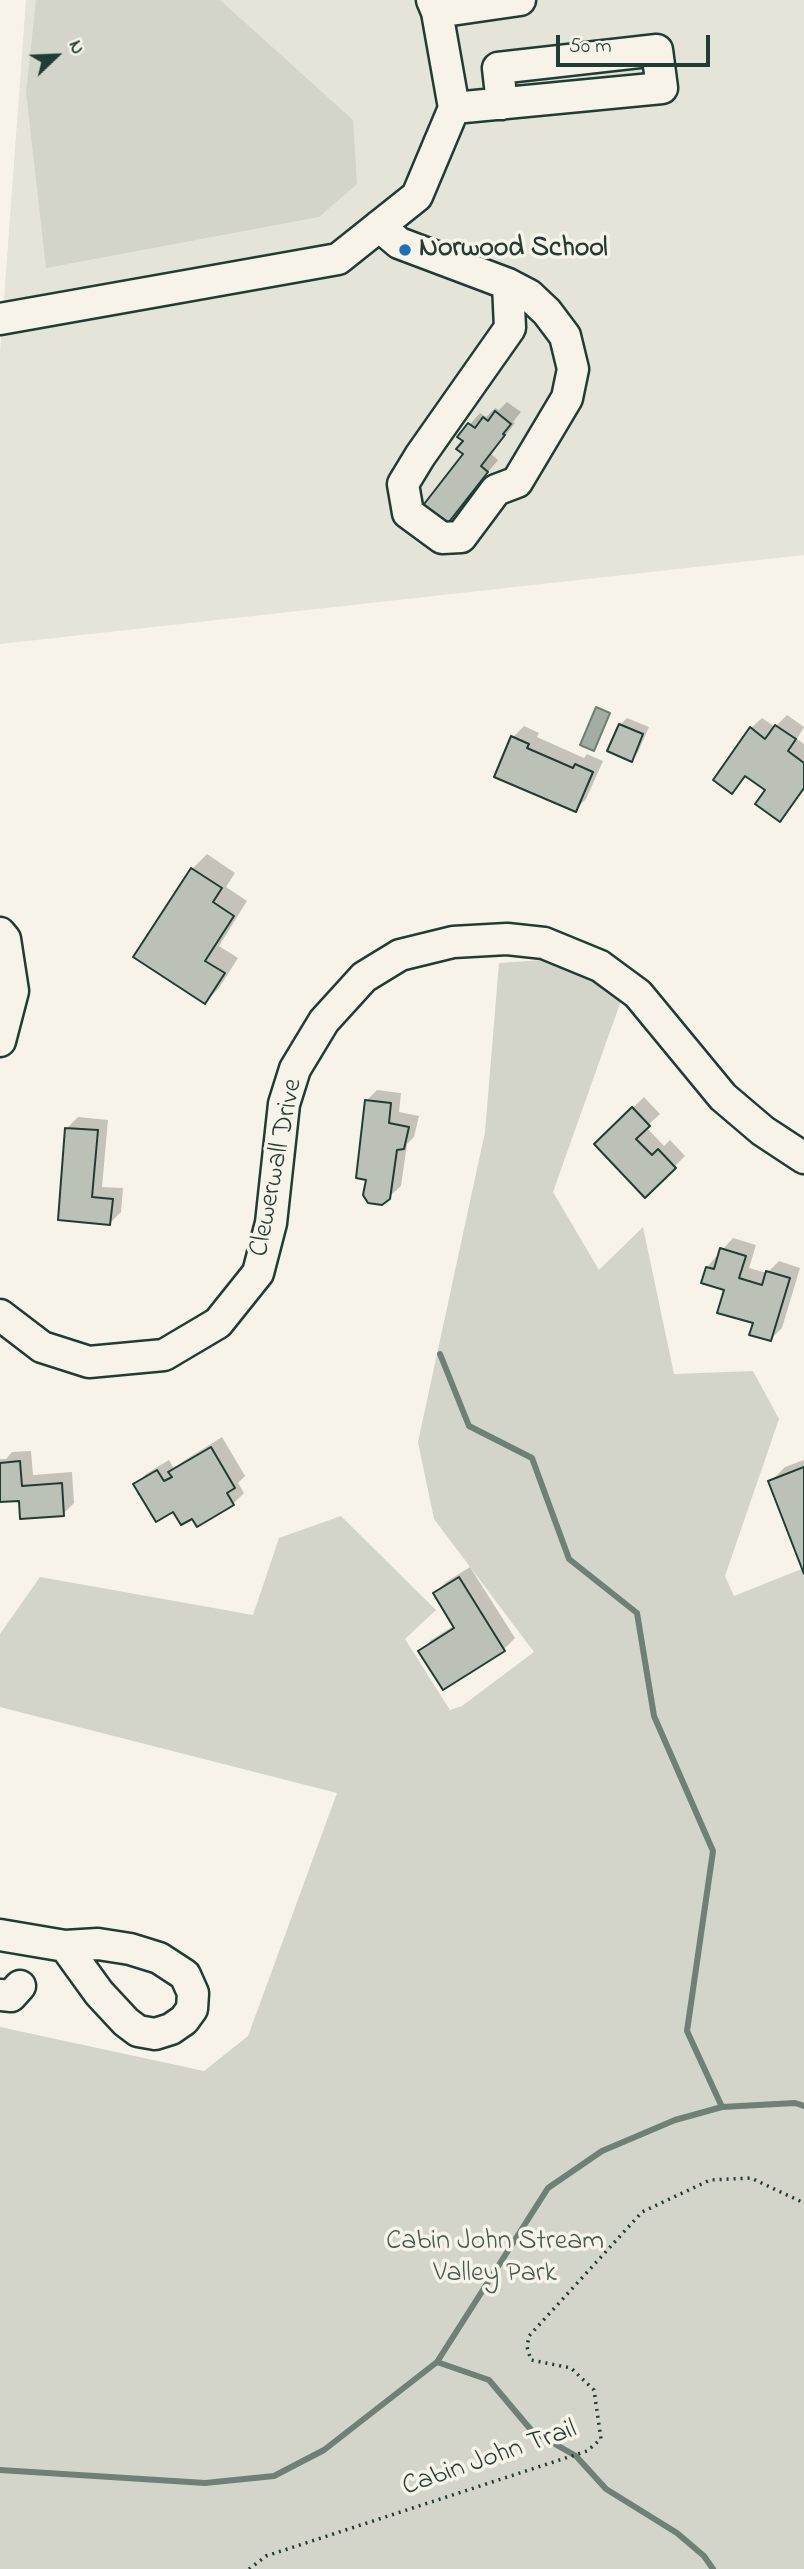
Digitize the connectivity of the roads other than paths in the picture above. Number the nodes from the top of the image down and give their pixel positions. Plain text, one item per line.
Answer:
1 (520, 0) edge
2 (435, 6) edge
3 (502, 104) junction
4 (454, 108) junction
5 (379, 226) junction
6 (508, 284) junction
7 (547, 312) junction
8 (0, 320) edge
9 (510, 328) junction
10 (0, 933) edge
11 (4, 962) edge
12 (0, 1041) edge
13 (804, 1158) edge
14 (0, 1315) edge
15 (0, 1935) edge
16 (65, 1945) dead end

1 - 2 street
2 - 4 street
3 - 3 street
3 - 4 street
4 - 5 street
5 - 6 street
5 - 8 street
6 - 7 street
6 - 9 street
7 - 9 street
7 - 9 street
10 - 11 street
11 - 12 street
13 - 14 street, Clewerwall Drive
15 - 16 street

